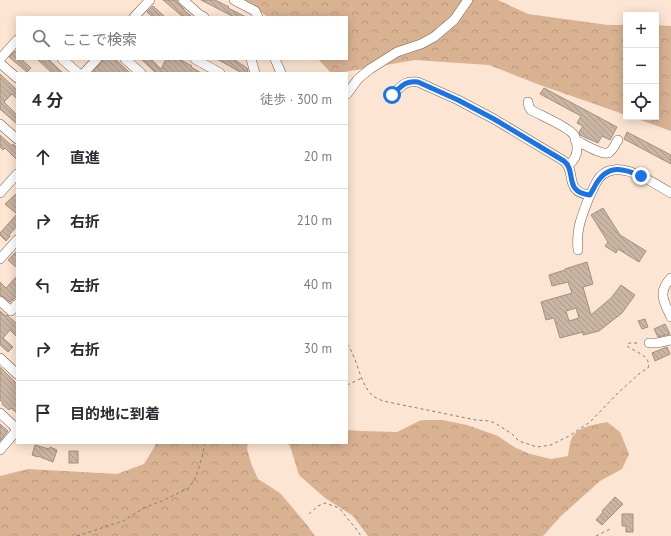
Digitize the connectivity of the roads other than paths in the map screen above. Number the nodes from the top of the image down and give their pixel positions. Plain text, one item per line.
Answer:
1 (150, 0) edge
2 (183, 0) edge
3 (234, 0) edge
4 (468, 0) edge
5 (138, 16) edge
6 (202, 16) edge
7 (258, 16) edge
8 (16, 41) edge
9 (0, 59) edge
10 (63, 60) edge
11 (96, 60) edge
12 (126, 60) edge
13 (197, 60) edge
14 (251, 60) edge
15 (275, 60) edge
16 (0, 62) edge
17 (77, 72) edge
18 (85, 72) edge
19 (140, 72) edge
20 (218, 72) edge
21 (255, 72) edge
22 (281, 72) edge
23 (16, 77) edge
24 (348, 93) edge
25 (392, 95) dead end
26 (528, 102) dead end
27 (1, 125) edge
28 (16, 138) edge
29 (575, 140) junction
30 (618, 140) dead end
31 (568, 165) junction
32 (16, 175) edge
33 (0, 193) edge
34 (671, 193) edge
35 (590, 195) junction
36 (16, 241) edge
37 (578, 250) dead end
38 (0, 259) edge
39 (671, 278) edge
40 (0, 301) edge
41 (15, 310) edge
42 (671, 317) edge
43 (671, 340) edge
44 (649, 343) road end
45 (0, 358) edge
46 (16, 373) edge
47 (0, 414) edge
48 (16, 428) edge
49 (16, 430) edge
50 (0, 450) edge

1 - 5 street
2 - 6 street
3 - 7 street
4 - 24 street
8 - 9 street
10 - 17 street
11 - 18 street
12 - 19 street
13 - 20 street
14 - 21 street
15 - 22 street
16 - 23 street
25 - 31 street
26 - 29 street
27 - 28 street
29 - 30 street
29 - 31 street
31 - 35 street
32 - 33 street
34 - 35 street
35 - 37 street
36 - 38 street
39 - 42 street
40 - 41 street
43 - 44 street
45 - 46 street
47 - 48 street
49 - 50 street

